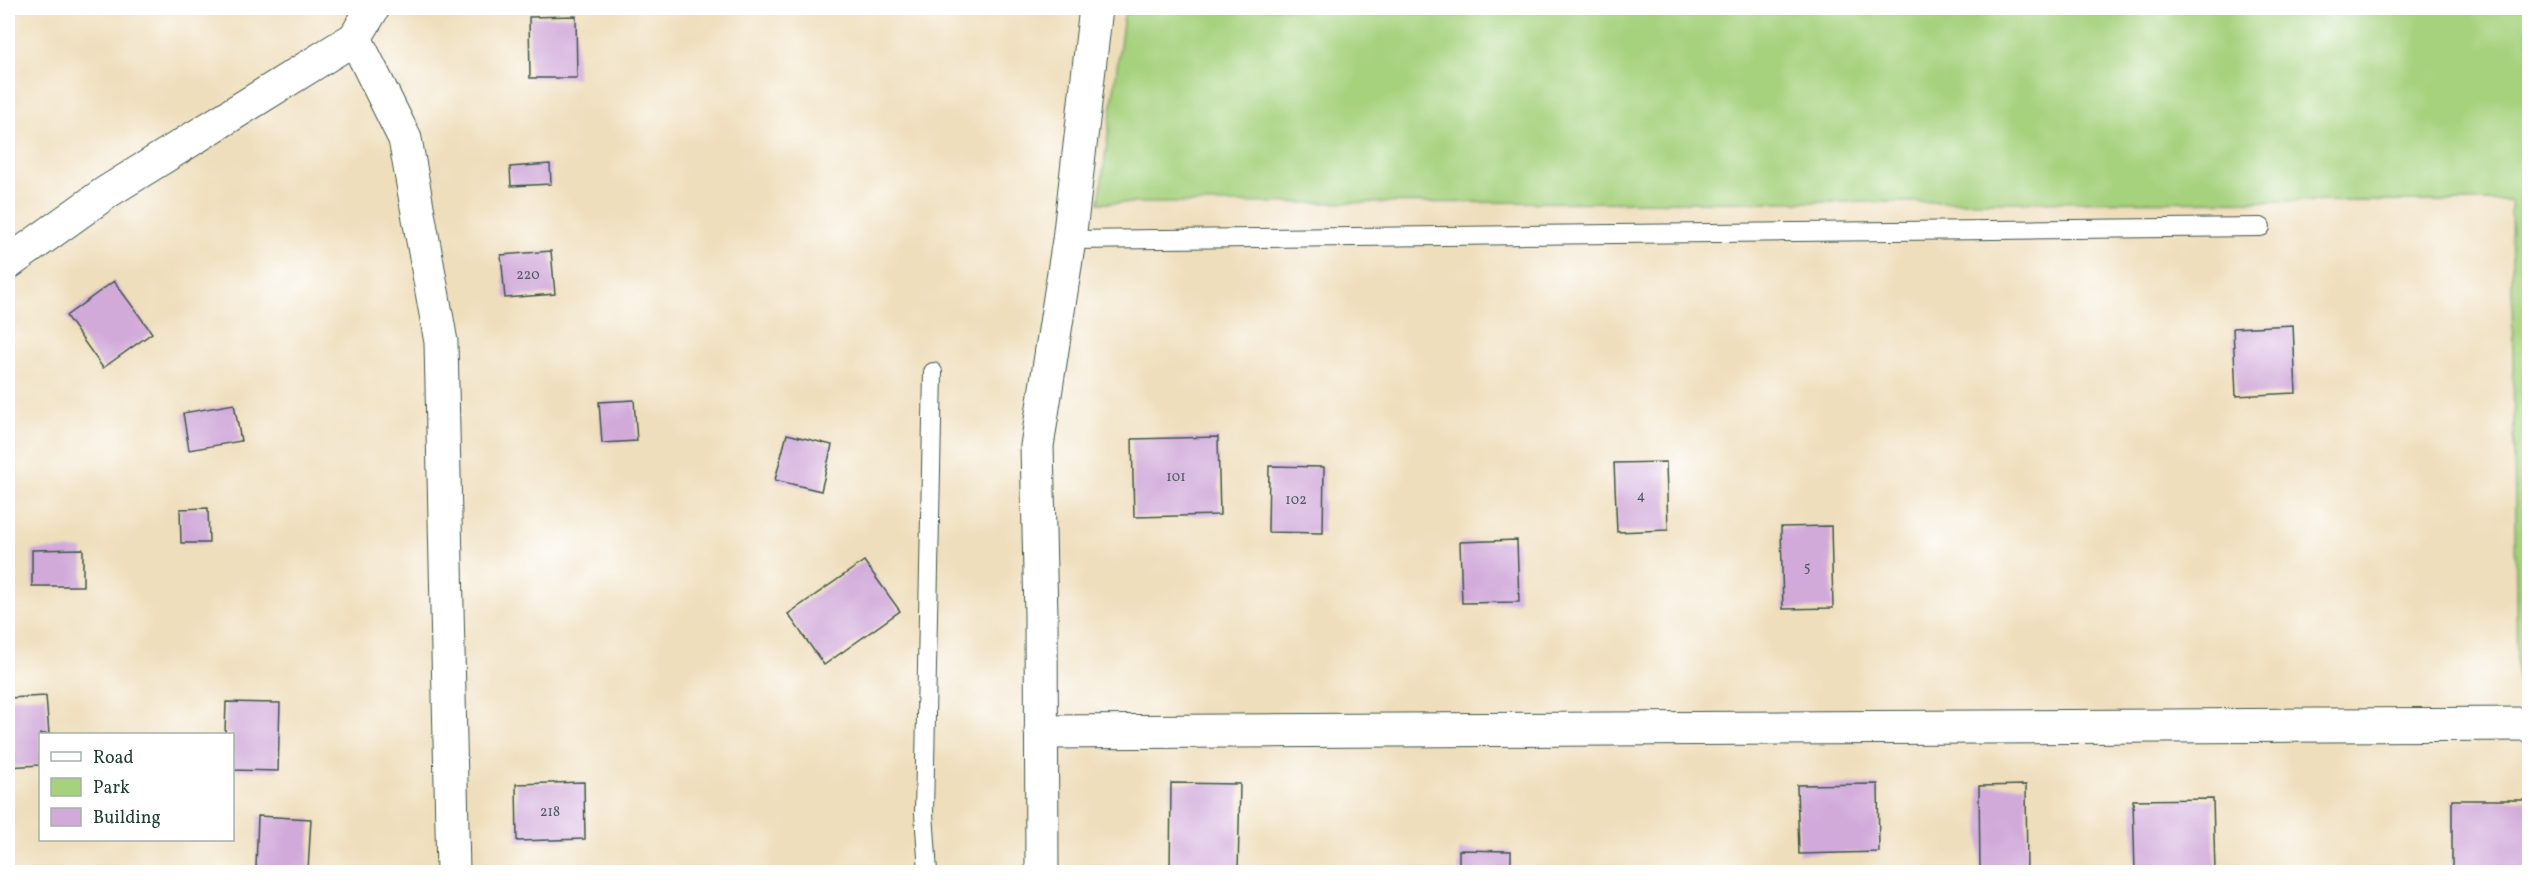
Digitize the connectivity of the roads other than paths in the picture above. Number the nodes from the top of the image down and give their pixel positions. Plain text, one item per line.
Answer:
1 (373, 8) edge
2 (1096, 8) edge
3 (355, 38) junction
4 (2261, 227) dead end
5 (1069, 240) junction
6 (8, 263) edge
7 (933, 372) dead end
8 (2529, 724) edge
9 (1041, 732) junction
10 (453, 873) edge
11 (928, 873) edge
12 (1042, 873) edge

1 - 3 street
2 - 5 street
3 - 6 street
3 - 10 street
4 - 5 lane
5 - 9 street
7 - 11 lane
8 - 9 street
9 - 12 street

